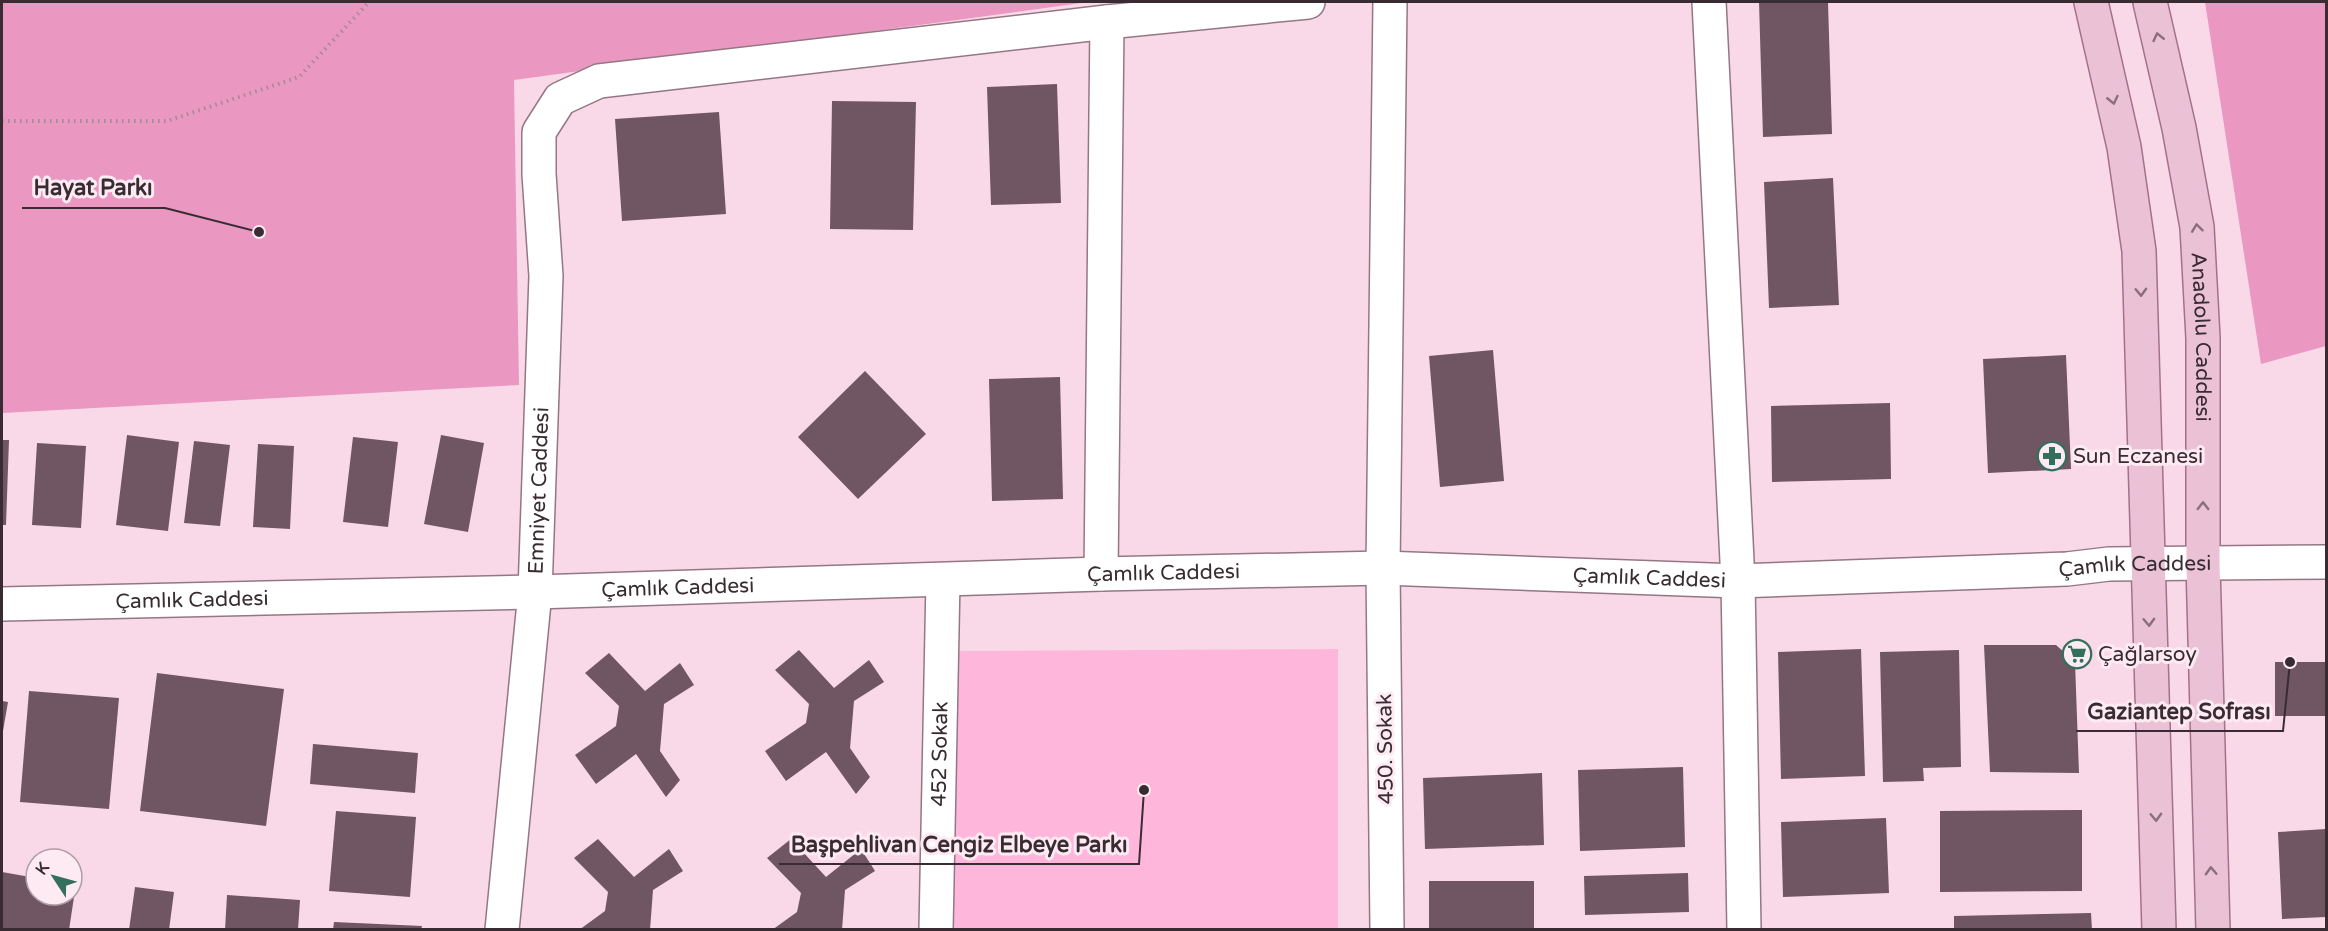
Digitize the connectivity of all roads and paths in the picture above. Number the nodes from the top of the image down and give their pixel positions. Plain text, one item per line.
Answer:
1 (369, 2) edge
2 (1308, 2) edge
3 (1390, 2) edge
4 (1709, 2) edge
5 (2091, 2) edge
6 (2150, 2) edge
7 (1107, 22) junction
8 (2, 122) edge
9 (2326, 562) edge
10 (2148, 564) junction
11 (2203, 565) junction
12 (1383, 568) junction
13 (1101, 574) junction
14 (943, 580) junction
15 (1738, 580) junction
16 (535, 592) junction
17 (2, 604) edge
18 (502, 930) edge
19 (936, 930) edge
20 (1387, 930) edge
21 (1744, 930) edge
22 (2160, 930) edge
23 (2213, 930) edge

1 - 8 path
2 - 7 street, Emniyet Caddesi
3 - 12 street, 450. Sokak
4 - 15 street
5 -> 10 main road
11 -> 6 main road, Anadolu Caddesi
7 - 13 street
7 - 16 street, Emniyet Caddesi
9 - 11 street, Çamlık Caddesi
10 - 11 street, Çamlık Caddesi
10 - 15 street, Çamlık Caddesi
10 -> 22 main road
23 -> 11 main road, Anadolu Caddesi
12 - 13 street, Çamlık Caddesi
12 - 15 street, Çamlık Caddesi
12 - 20 street, 450. Sokak
13 - 14 street, Çamlık Caddesi
14 - 16 street, Çamlık Caddesi
14 - 19 street, 452 Sokak
15 - 21 street
16 - 17 street, Çamlık Caddesi
16 - 18 street, Emniyet Caddesi

